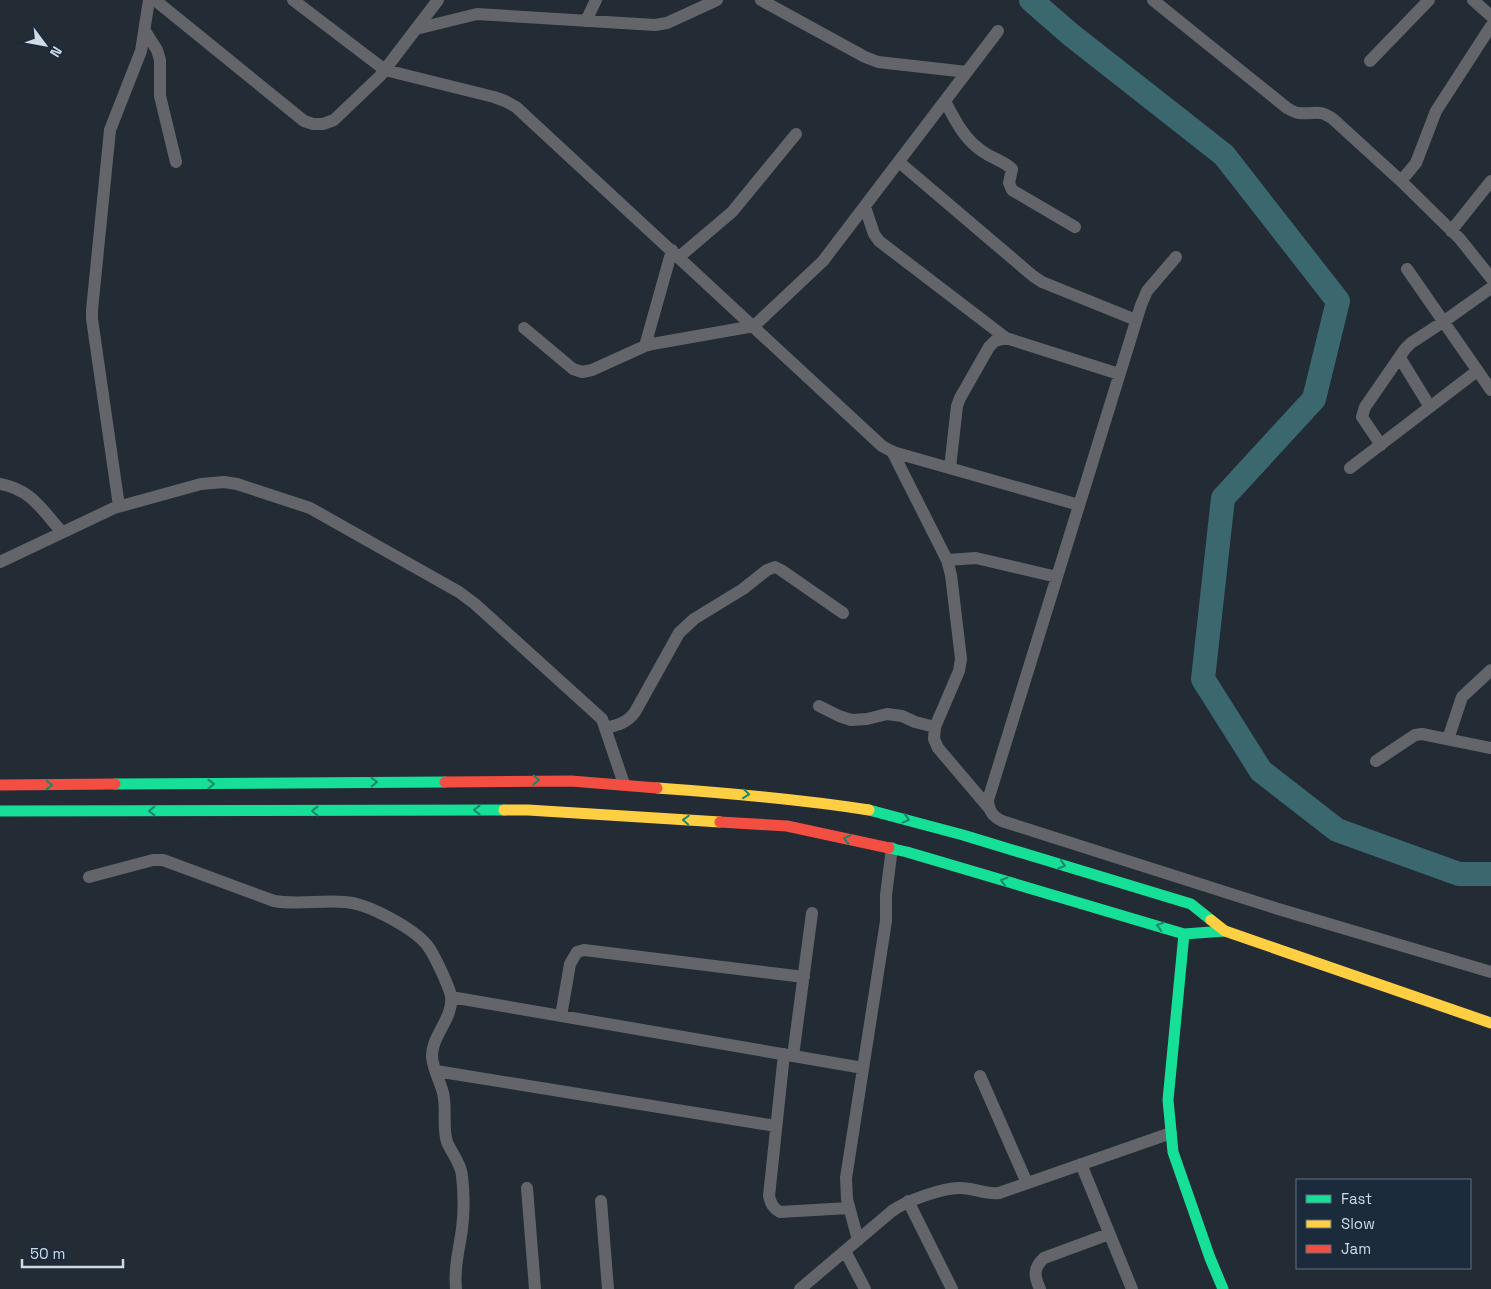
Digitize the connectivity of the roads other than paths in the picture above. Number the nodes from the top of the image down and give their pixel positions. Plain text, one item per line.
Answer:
1 (149, 0) edge
2 (155, 0) edge
3 (293, 0) edge
4 (596, 0) edge
5 (717, 0) edge
6 (761, 0) edge
7 (1153, 0) edge
8 (1429, 0) edge
9 (1473, 0) edge
10 (433, 2) edge
11 (1491, 16) edge
12 (586, 21) junction
13 (1491, 26) edge
14 (416, 29) junction
15 (144, 31) junction
16 (998, 31) dead end
17 (1486, 44) edge
18 (1370, 61) dead end
19 (385, 70) junction
20 (967, 72) junction
21 (945, 101) junction
22 (796, 134) dead end
23 (176, 162) dead end
24 (899, 162) junction
25 (1401, 181) junction
26 (1491, 181) edge
27 (865, 207) junction
28 (1075, 227) dead end
29 (1451, 231) junction
30 (676, 254) junction
31 (1176, 257) dead end
32 (1407, 269) dead end
33 (1491, 278) edge
34 (1491, 288) edge
35 (1136, 320) junction
36 (1443, 322) junction
37 (754, 326) junction
38 (524, 328) dead end
39 (1006, 338) junction
40 (645, 346) junction
41 (1400, 358) junction
42 (1478, 372) junction
43 (1120, 374) junction
44 (1491, 390) edge
45 (1430, 407) junction
46 (1380, 445) junction
47 (892, 451) junction
48 (950, 468) junction
49 (1350, 468) dead end
50 (0, 484) edge
51 (1079, 505) junction
52 (118, 506) junction
53 (62, 532) junction
54 (947, 560) junction
55 (0, 562) edge
56 (1057, 577) junction
57 (843, 613) dead end
58 (1491, 670) edge
59 (819, 706) dead end
60 (935, 727) junction
61 (605, 728) junction
62 (1448, 740) junction
63 (1491, 748) edge
64 (1376, 761) dead end
65 (624, 784) junction
66 (0, 785) edge
67 (989, 808) junction
68 (0, 811) edge
69 (892, 848) junction
70 (89, 877) dead end
71 (812, 913) dead end
72 (1225, 931) junction
73 (1184, 934) junction
74 (1491, 972) edge
75 (804, 977) junction
76 (451, 997) junction
77 (561, 1016) junction
78 (1491, 1023) edge
79 (789, 1055) junction
80 (863, 1068) junction
81 (436, 1070) junction
82 (980, 1076) dead end
83 (776, 1126) junction
84 (1171, 1132) junction
85 (1081, 1164) junction
86 (1027, 1183) junction
87 (527, 1188) dead end
88 (601, 1201) dead end
89 (908, 1202) junction
90 (849, 1208) junction
91 (1109, 1234) junction
92 (858, 1240) junction
93 (845, 1251) junction
94 (456, 1289) edge
95 (535, 1289) edge
96 (608, 1289) edge
97 (800, 1289) edge
98 (865, 1289) edge
99 (952, 1289) edge
100 (1040, 1289) edge
101 (1132, 1289) edge
102 (1223, 1289) edge

1 - 15 street
2 - 19 street
3 - 19 street
4 - 12 street
5 - 12 street
6 - 20 street
7 - 25 street
8 - 18 street
9 - 11 street
10 - 14 street
12 - 14 street
13 - 17 street
14 - 19 street
15 - 23 street
15 - 52 street
16 - 20 street
17 - 25 street
19 - 30 street
20 - 21 street
21 - 24 street
21 - 28 street
22 - 30 street
24 - 27 street
24 - 35 street
25 - 29 street
26 - 29 street
27 - 37 street
27 - 39 street
29 - 33 street
30 - 37 street
30 - 40 street
31 - 35 street
32 - 36 street
34 - 36 street
35 - 43 street
36 - 41 street
36 - 42 street
37 - 40 street
37 - 47 street
38 - 40 street
39 - 43 street
39 - 48 street
41 - 45 street
41 - 46 street
42 - 44 street
42 - 45 street
43 - 51 street
45 - 46 street
46 - 49 street
47 - 48 street
47 - 54 street
48 - 51 street
50 - 53 street
51 - 56 street
52 - 53 street
52 - 61 street
53 - 55 street
54 - 56 street
54 - 60 street
56 - 67 street
57 - 61 street
58 - 62 street
59 - 60 street
60 - 67 street
61 - 65 street
62 - 63 street
62 - 64 street
66 -> 65 main road
65 -> 72 main road
67 - 74 street
69 -> 68 main road
73 -> 69 main road
69 - 80 street
70 - 76 street
71 - 75 street
72 - 73 main road
72 - 78 main road
73 - 84 main road
75 - 77 street
75 - 79 street
76 - 77 street
76 - 81 street
77 - 79 street
79 - 80 street
79 - 83 street
80 - 90 street
81 - 83 street
81 - 94 street
82 - 86 street
83 - 90 street
84 - 85 street
84 - 102 main road
85 - 86 street
85 - 91 street
86 - 89 street
87 - 95 street
88 - 96 street
89 - 92 street
89 - 99 street
90 - 92 street
91 - 100 street
91 - 101 street
92 - 93 street
93 - 97 street
93 - 98 street

